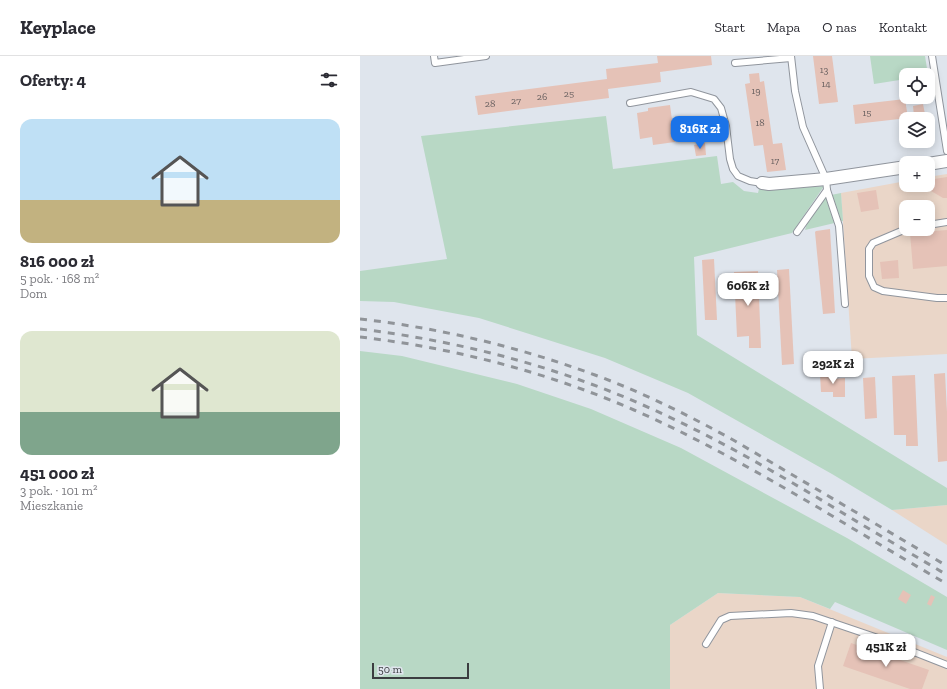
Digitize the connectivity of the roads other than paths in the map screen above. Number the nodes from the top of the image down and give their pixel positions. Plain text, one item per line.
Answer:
1 (434, 56) edge
2 (486, 56) edge
3 (932, 56) edge
4 (791, 57) edge
5 (735, 63) dead end
6 (630, 103) dead end
7 (947, 151) edge
8 (947, 161) edge
9 (935, 163) edge
10 (899, 168) edge
11 (762, 183) joint
12 (826, 184) junction
13 (947, 222) edge
14 (935, 224) edge
15 (899, 231) edge
16 (797, 232) dead end
17 (947, 298) edge
18 (845, 304) dead end
19 (832, 622) junction
20 (706, 644) dead end
21 (947, 665) edge
22 (820, 689) edge

1 - 2 lane
3 - 7 lane
4 - 5 lane
4 - 12 lane
6 - 11 lane
8 - 9 street
10 - 12 street
11 - 12 street
12 - 16 lane
12 - 18 lane
13 - 14 lane
15 - 17 lane
19 - 20 lane
19 - 21 lane
19 - 22 lane

